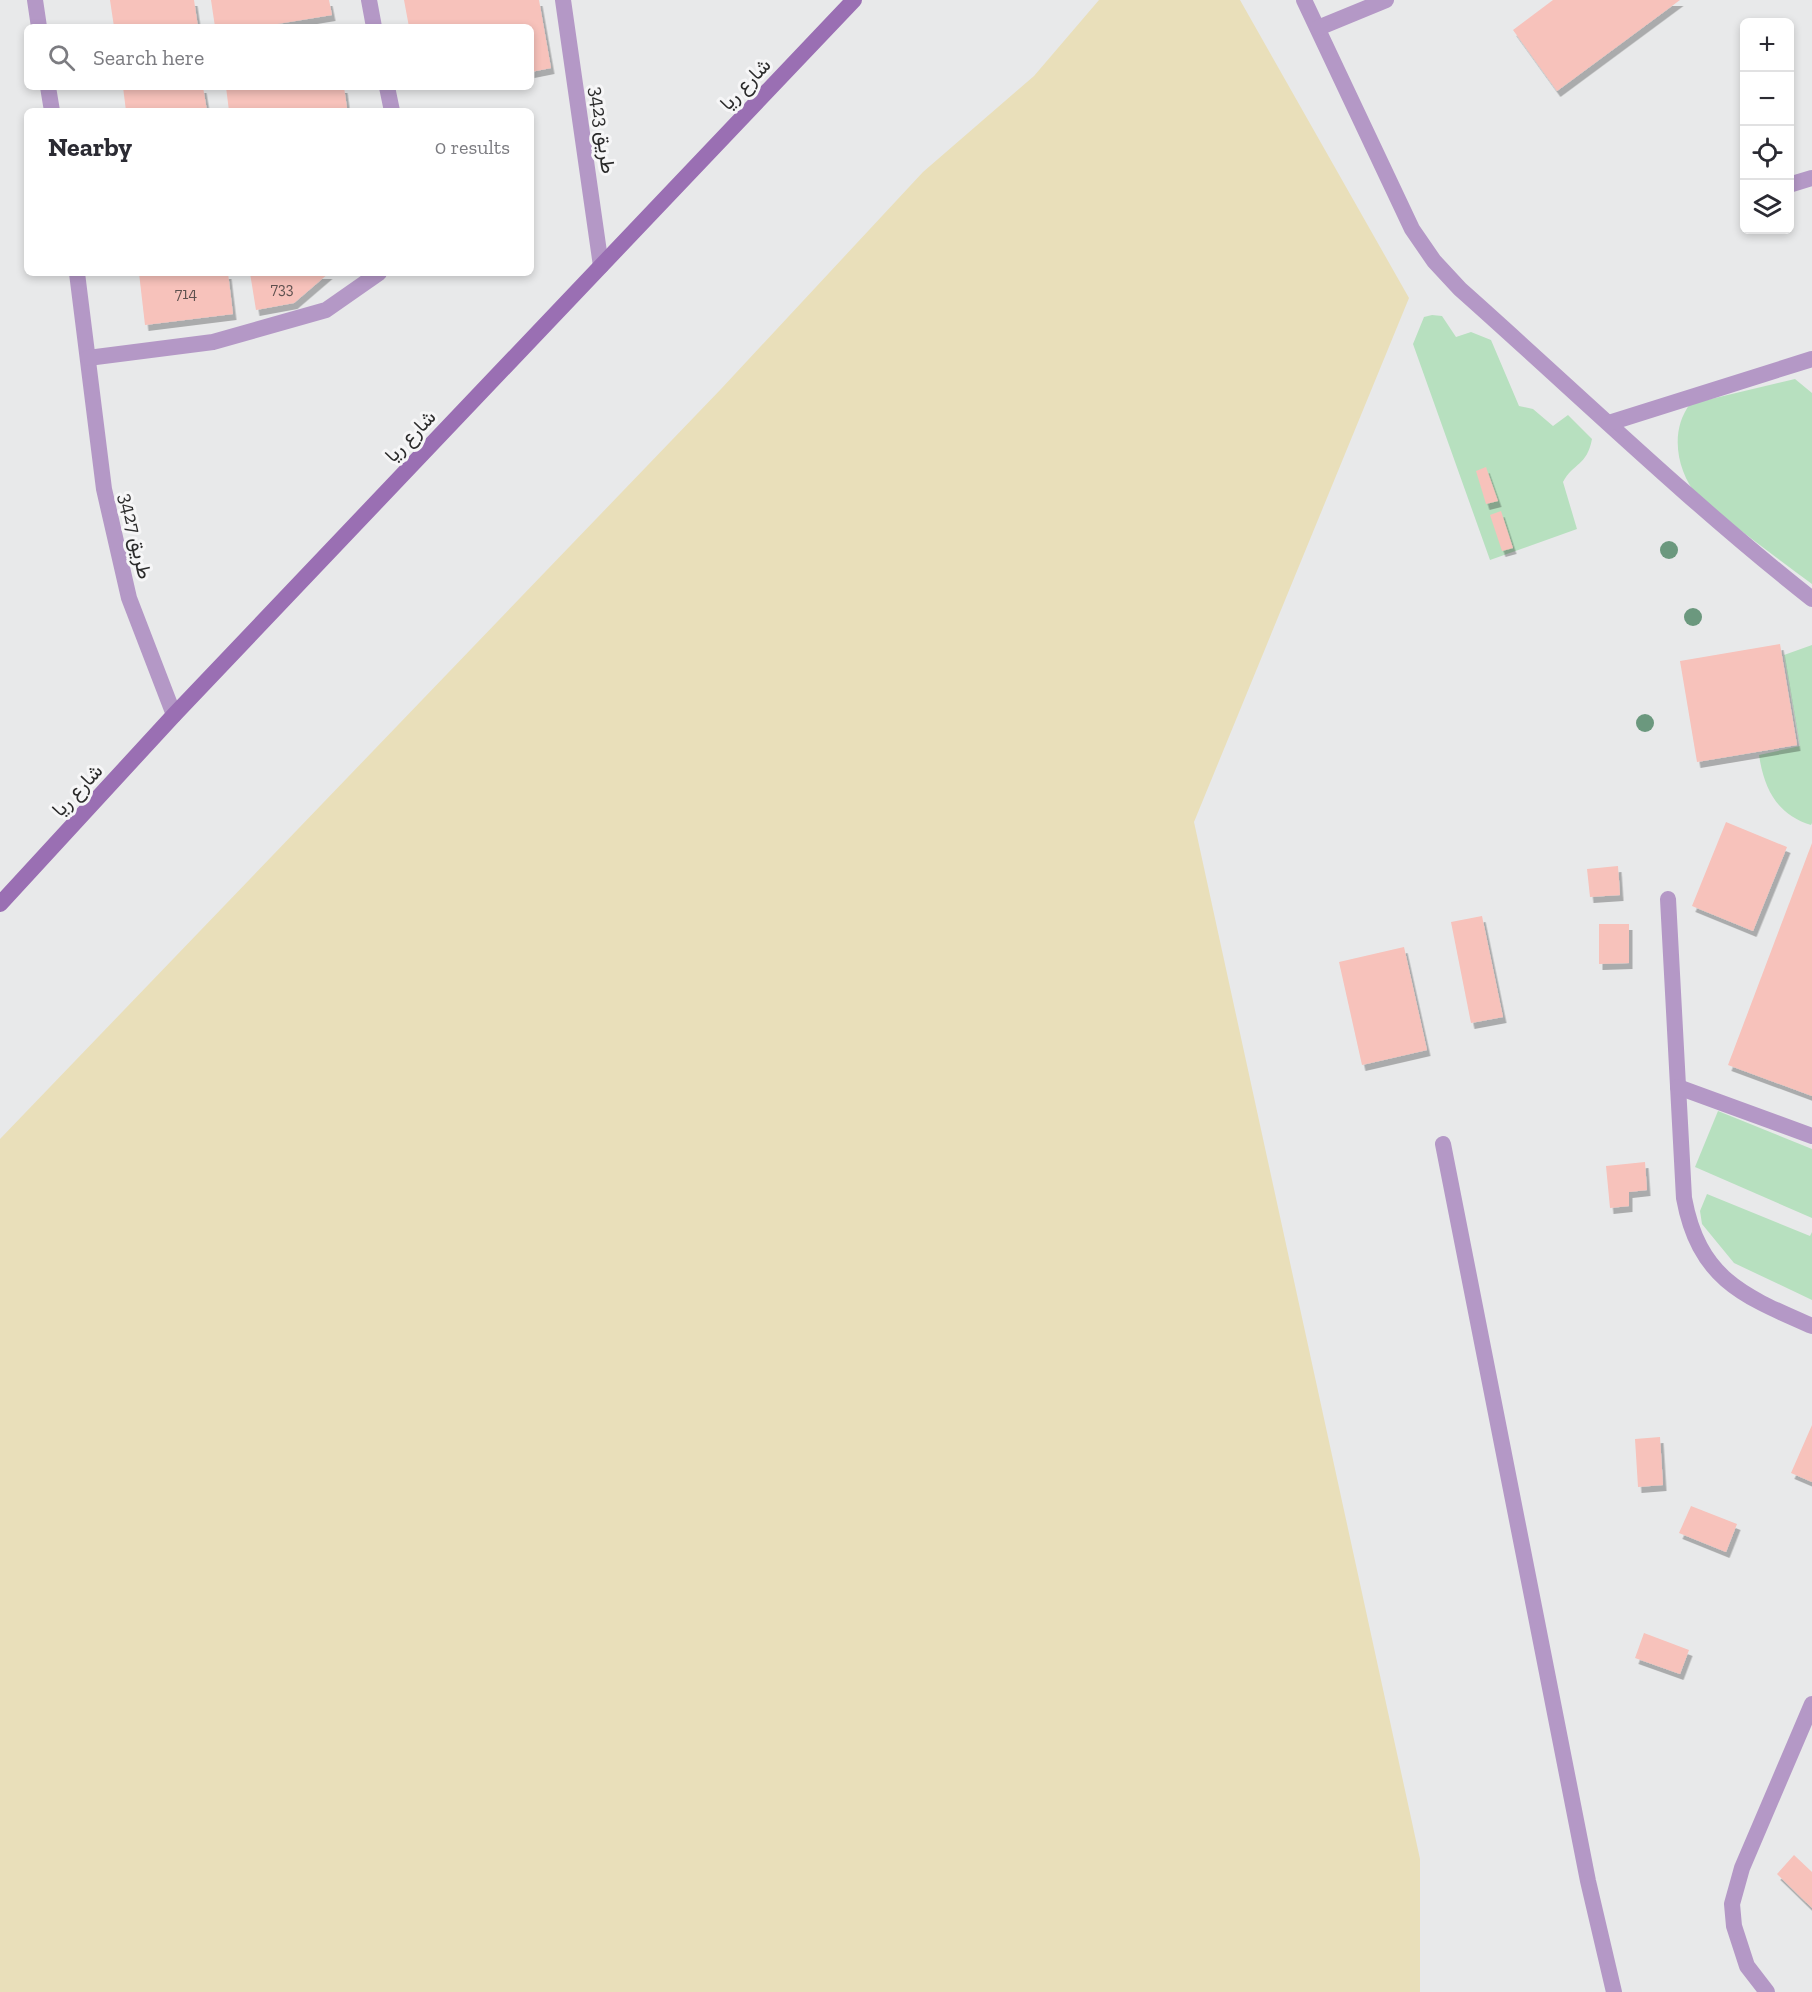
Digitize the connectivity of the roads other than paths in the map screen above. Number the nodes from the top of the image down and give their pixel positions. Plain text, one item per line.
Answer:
1 (35, 0) edge
2 (369, 0) edge
3 (563, 0) edge
4 (854, 0) edge
5 (1304, 0) edge
6 (1386, 0) edge
7 (39, 24) edge
8 (373, 24) edge
9 (1318, 28) junction
10 (48, 90) edge
11 (388, 90) edge
12 (52, 108) edge
13 (391, 108) edge
14 (1812, 178) edge
15 (1794, 183) edge
16 (601, 266) junction
17 (77, 276) edge
18 (376, 276) edge
19 (88, 358) junction
20 (1812, 359) edge
21 (1609, 423) junction
22 (1812, 598) edge
23 (174, 715) junction
24 (1668, 899) dead end
25 (0, 904) edge
26 (1678, 1087) junction
27 (1812, 1136) edge
28 (1443, 1144) dead end
29 (1812, 1326) edge
30 (1812, 1704) edge
31 (1614, 1992) edge
32 (1767, 1992) edge

1 - 7 street
2 - 8 street
3 - 16 street, طريق 3423
4 - 16 main road, شارع ريا
5 - 9 street
6 - 9 street
9 - 21 street
10 - 12 street
11 - 13 street
14 - 15 street
16 - 23 main road, شارع ريا
17 - 19 street, طريق 3427
18 - 19 street
19 - 23 street, طريق 3427
20 - 21 street
21 - 22 street
23 - 25 main road, شارع ريا
24 - 26 street
26 - 27 street
26 - 29 street
28 - 31 street
30 - 32 street

